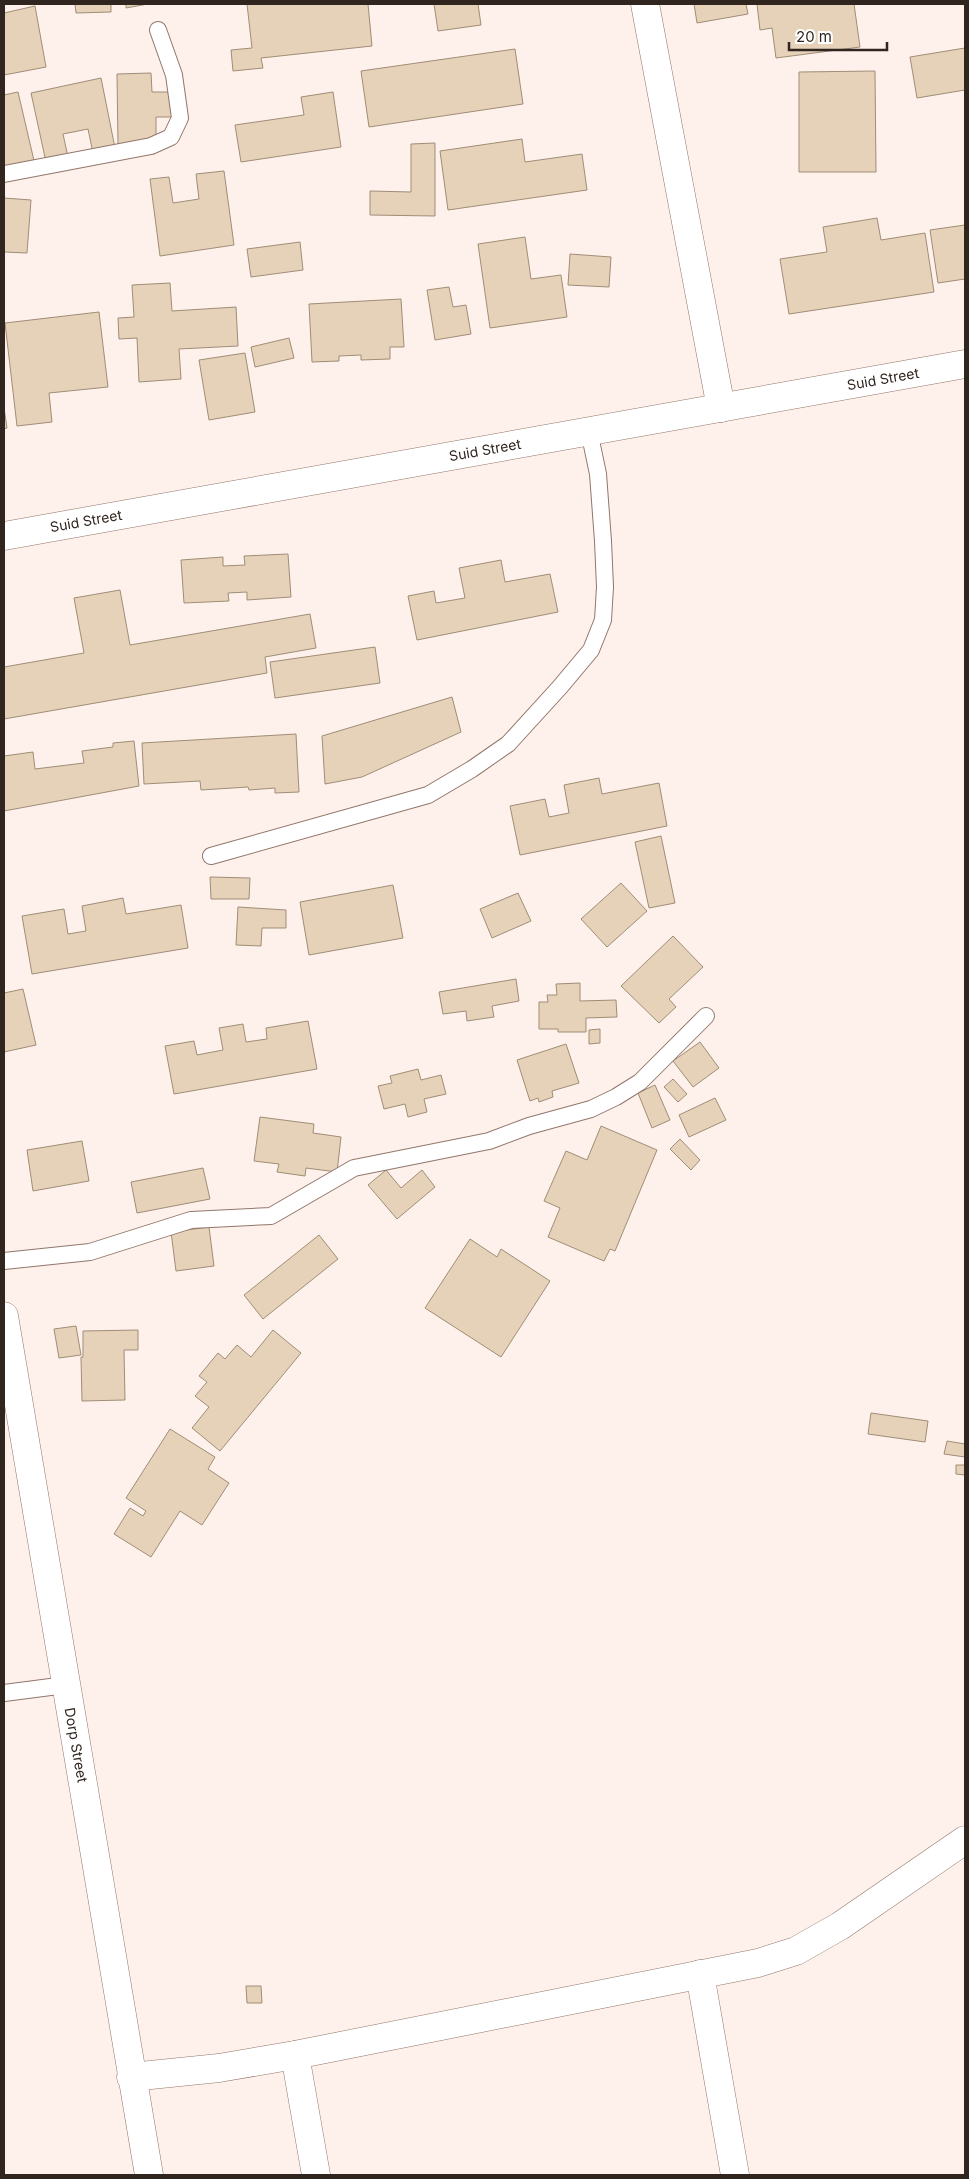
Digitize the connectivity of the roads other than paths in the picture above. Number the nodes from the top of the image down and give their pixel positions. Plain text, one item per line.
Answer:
1 (645, 4) edge
2 (158, 30) dead end
3 (4, 174) edge
4 (965, 364) edge
5 (721, 408) junction
6 (590, 432) junction
7 (4, 536) edge
8 (211, 856) dead end
9 (706, 1016) dead end
10 (4, 1261) edge
11 (4, 1316) edge
12 (66, 1685) junction
13 (4, 1693) edge
14 (965, 1840) edge
15 (700, 1974) junction
16 (295, 2056) junction
17 (131, 2077) junction
18 (149, 2175) edge
19 (316, 2175) edge
20 (735, 2175) edge

1 - 5 street
2 - 3 lane
4 - 5 street, Suid Street
5 - 6 street, Suid Street
6 - 7 street, Suid Street
6 - 8 lane
9 - 10 lane
11 - 12 street, Dorp Street
12 - 13 lane
12 - 17 street, Dorp Street
14 - 15 street
15 - 16 street
15 - 20 street
16 - 17 street
16 - 19 street
17 - 18 street, Dorp Street

